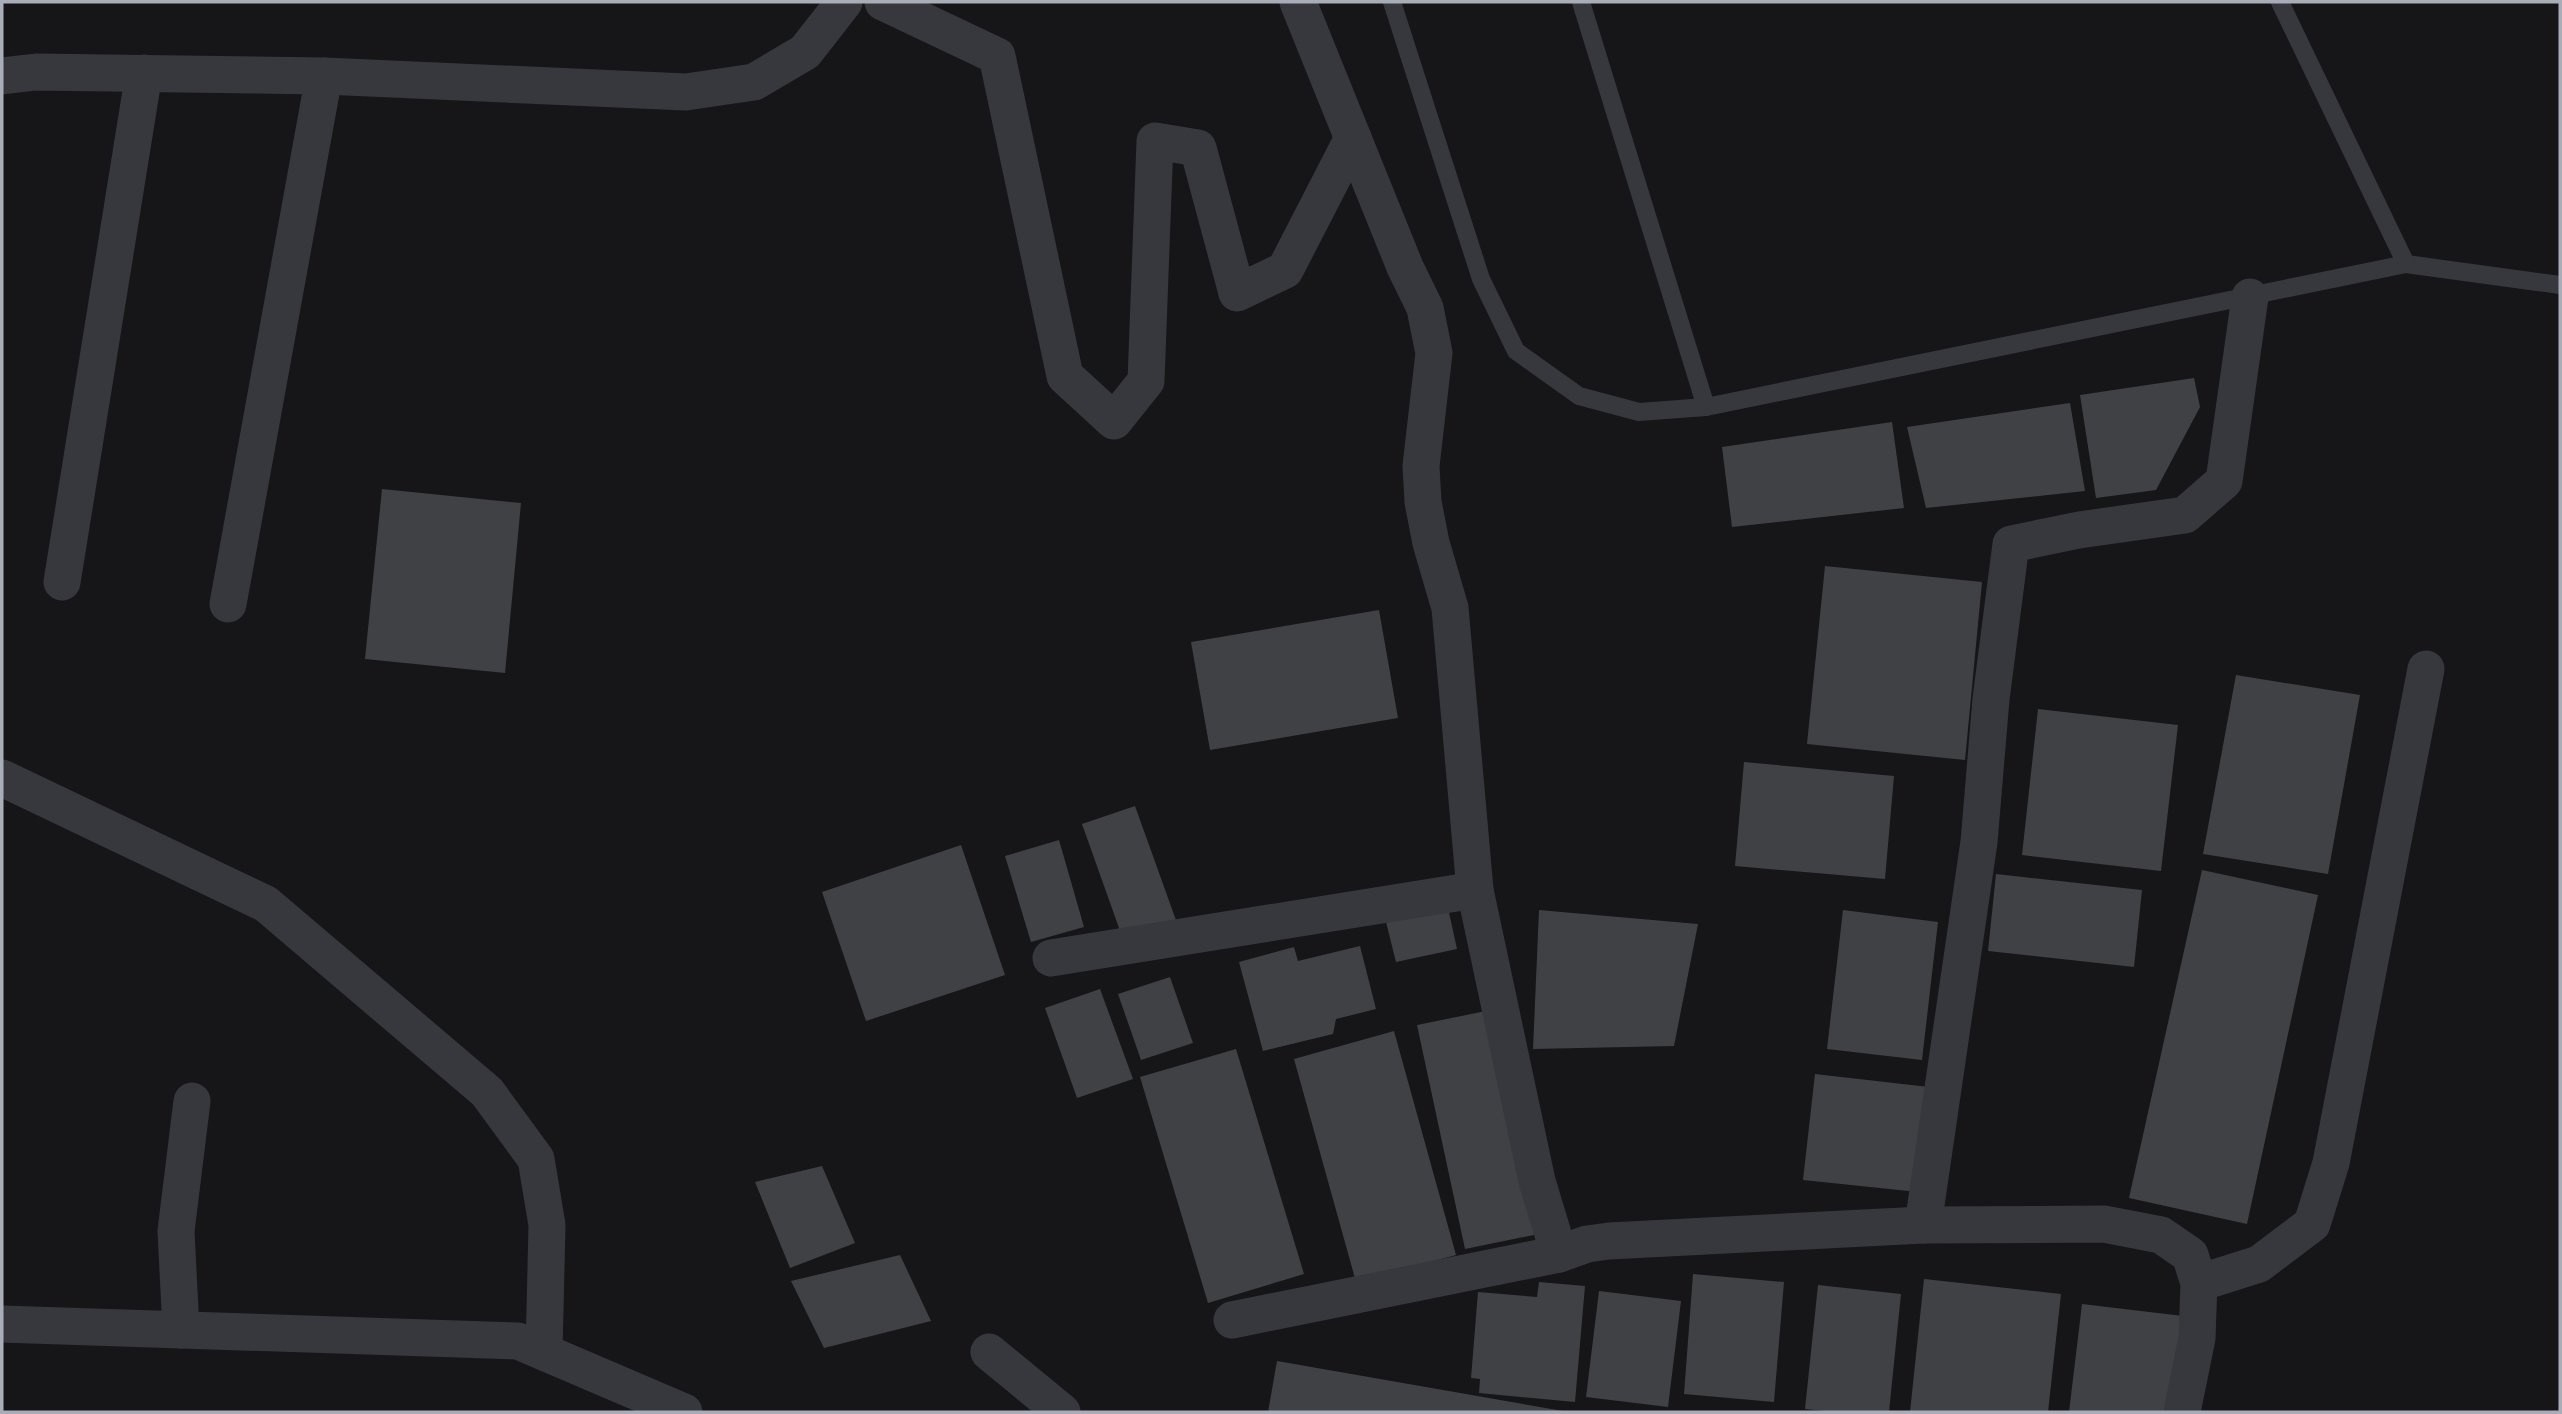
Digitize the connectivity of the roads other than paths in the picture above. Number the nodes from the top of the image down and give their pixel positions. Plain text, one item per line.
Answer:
1 (844, 2) edge
2 (883, 2) edge
3 (1298, 2) edge
4 (1392, 2) edge
5 (1581, 2) edge
6 (2280, 2) edge
7 (144, 73) junction
8 (2, 76) edge
9 (324, 76) junction
10 (1353, 138) junction
11 (2406, 264) junction
12 (2560, 285) edge
13 (2250, 297) junction
14 (1706, 407) junction
15 (62, 582) dead end
16 (228, 604) dead end
17 (2426, 669) dead end
18 (2, 778) edge
19 (1475, 890) junction
20 (1051, 958) dead end
21 (192, 1101) dead end
22 (1923, 1225) junction
23 (1559, 1254) junction
24 (2199, 1283) junction
25 (1232, 1320) dead end
26 (2, 1324) edge
27 (181, 1330) junction
28 (544, 1352) junction
29 (989, 1352) dead end
30 (684, 1412) edge
31 (1062, 1412) edge
32 (2182, 1412) edge

1 - 9 street
2 - 10 street
3 - 10 street
4 - 14 lane
5 - 14 lane
6 - 11 lane
7 - 8 street
7 - 9 street
7 - 15 street
9 - 16 street
10 - 19 street
11 - 12 lane
11 - 13 lane
13 - 14 lane
13 - 22 street
17 - 24 street
18 - 28 street
19 - 20 street
19 - 23 street
21 - 27 street
22 - 23 street
22 - 24 street
23 - 25 street
24 - 32 street
26 - 27 street
27 - 28 street
28 - 30 street
29 - 31 street

